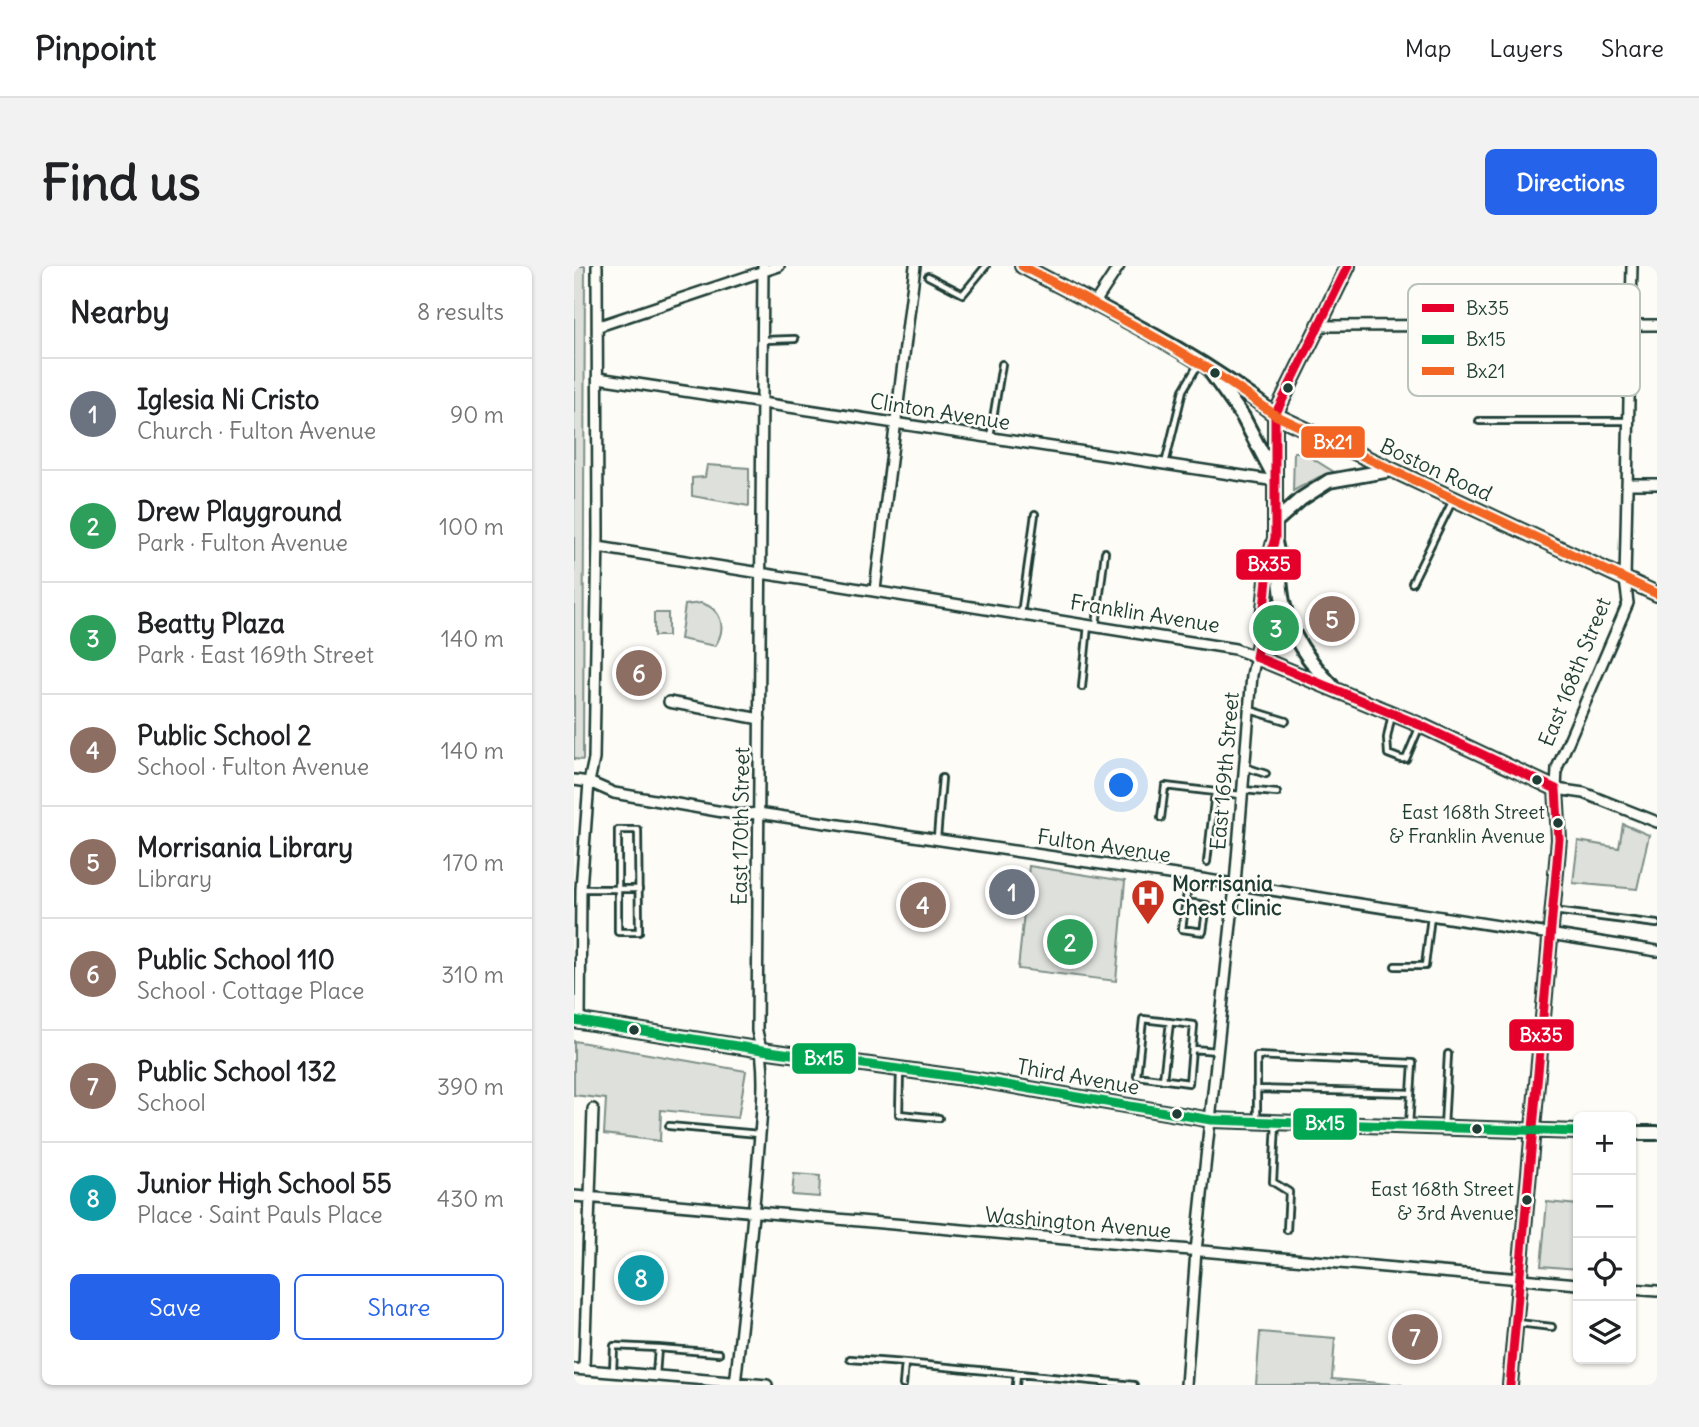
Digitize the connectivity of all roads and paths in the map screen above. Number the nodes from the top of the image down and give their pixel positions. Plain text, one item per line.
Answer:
1 (597, 266) edge
2 (779, 266) edge
3 (915, 266) edge
4 (985, 266) edge
5 (1022, 266) edge
6 (1119, 266) edge
7 (1348, 266) edge
8 (1632, 266) edge
9 (763, 269) edge
10 (928, 276) dead end
11 (1632, 284) edge
12 (1094, 304) junction
13 (599, 326) junction
14 (1319, 326) junction
15 (1408, 326) edge
16 (795, 339) dead end
17 (763, 340) junction
18 (1202, 362) junction
19 (1002, 364) dead end
20 (598, 378) junction
21 (1630, 396) edge
22 (763, 402) junction
23 (1275, 415) junction
24 (1479, 421) dead end
25 (1629, 421) junction
26 (896, 423) junction
27 (990, 438) junction
28 (1165, 464) junction
29 (1392, 470) junction
30 (1276, 481) junction
31 (1627, 484) junction
32 (1657, 484) edge
33 (1453, 499) junction
34 (1035, 514) dead end
35 (1275, 523) junction
36 (1275, 538) junction
37 (598, 547) junction
38 (1105, 552) dead end
39 (761, 572) junction
40 (1625, 580) junction
41 (1412, 583) dead end
42 (876, 590) junction
43 (1657, 594) edge
44 (1021, 614) junction
45 (1092, 625) junction
46 (1256, 657) junction
47 (1082, 687) dead end
48 (1335, 689) junction
49 (669, 702) dead end
50 (1249, 710) junction
51 (1392, 713) junction
52 (760, 719) junction
53 (1286, 721) dead end
54 (1420, 725) junction
55 (1244, 767) junction
56 (1266, 774) dead end
57 (942, 778) dead end
58 (574, 780) edge
59 (589, 782) junction
60 (1556, 789) junction
61 (1215, 792) junction
62 (1242, 792) junction
63 (1277, 793) dead end
64 (758, 813) junction
65 (1161, 818) dead end
66 (1657, 822) edge
67 (937, 839) junction
68 (1207, 862) dead end
69 (1189, 877) junction
70 (1235, 884) junction
71 (578, 888) edge
72 (617, 889) junction
73 (639, 889) junction
74 (1186, 902) junction
75 (1552, 910) junction
76 (1431, 915) junction
77 (1657, 925) edge
78 (1551, 934) junction
79 (1657, 951) edge
80 (1395, 966) dead end
81 (577, 1020) edge
82 (1170, 1022) junction
83 (1193, 1049) junction
84 (762, 1050) junction
85 (1218, 1051) junction
86 (1448, 1054) dead end
87 (900, 1069) junction
88 (1163, 1080) junction
89 (1256, 1089) junction
90 (1411, 1093) junction
91 (593, 1109) dead end
92 (939, 1118) dead end
93 (1211, 1120) junction
94 (1257, 1122) junction
95 (1276, 1122) junction
96 (669, 1126) dead end
97 (1409, 1127) junction
98 (1444, 1128) junction
99 (1533, 1131) junction
100 (1573, 1132) edge
101 (1636, 1133) edge
102 (1657, 1133) edge
103 (760, 1135) junction
104 (574, 1196) edge
105 (590, 1197) junction
106 (754, 1212) junction
107 (1287, 1230) dead end
108 (1196, 1251) junction
109 (1520, 1278) junction
110 (1573, 1283) edge
111 (1636, 1289) edge
112 (1657, 1291) edge
113 (1516, 1322) junction
114 (1552, 1326) dead end
115 (658, 1348) junction
116 (719, 1353) dead end
117 (850, 1359) dead end
118 (905, 1363) junction
119 (579, 1369) edge
120 (613, 1372) junction
121 (1017, 1374) junction
122 (656, 1375) junction
123 (736, 1384) edge
124 (767, 1385) edge
125 (903, 1385) edge
126 (1016, 1385) edge
127 (1134, 1385) edge
128 (1186, 1385) edge
129 (1510, 1385) edge

1 - 13 street
2 - 9 street
3 - 26 street
4 - 10 lane
5 - 12 main road, Boston Road
6 - 12 street
7 - 14 main road, East 169th Street
8 - 11 street, East 168th Street
9 - 13 street
9 - 17 street, East 170th Street
12 - 18 main road, Boston Road
13 - 20 street
14 - 15 street
14 - 23 main road, East 169th Street
16 - 17 lane
17 - 22 street, East 170th Street
18 - 23 main road, Boston Road
18 - 28 lane
18 - 30 main road
19 - 27 lane
20 - 22 street, Clinton Avenue
20 - 37 street
21 - 25 street, East 168th Street
22 - 26 street, Clinton Avenue
22 - 39 street, East 170th Street
23 - 29 main road, Boston Road
23 - 30 main road, East 169th Street
24 - 25 lane
25 - 31 street, East 168th Street
26 - 27 street, Clinton Avenue
26 - 42 street
27 - 28 street, Clinton Avenue
28 - 30 street, Clinton Avenue
29 - 33 main road, Boston Road
29 - 35 main road
30 - 35 main road, East 169th Street
31 - 32 street
31 - 40 street, East 168th Street
33 - 40 main road, Boston Road
33 - 41 lane
34 - 44 lane
35 - 36 main road, East 169th Street
36 - 46 main road, East 169th Street
36 - 48 main road, East 169th Street
37 - 39 street, Franklin Avenue
37 - 59 street
38 - 45 lane
39 - 42 street, Franklin Avenue
39 - 52 street, East 170th Street
40 - 43 main road, Boston Road
40 - 60 street, East 168th Street
42 - 44 street, Franklin Avenue
44 - 45 street, Franklin Avenue
45 - 46 street, Franklin Avenue
45 - 47 lane
46 - 48 main road, Franklin Avenue
46 - 50 street, East 169th Street
48 - 51 main road, Franklin Avenue
49 - 52 street
50 - 53 lane
50 - 55 street, East 169th Street
51 - 54 main road, Franklin Avenue
51 - 54 lane
52 - 64 street, East 170th Street
54 - 60 main road, Franklin Avenue
55 - 56 lane
55 - 62 street, East 169th Street
57 - 67 lane
58 - 59 street, Fulton Avenue
59 - 64 street, Fulton Avenue
59 - 71 street
60 - 66 street, Franklin Avenue
60 - 75 main road, East 168th Street
61 - 62 lane
61 - 65 lane
61 - 68 lane
62 - 63 lane
62 - 70 street, East 169th Street
64 - 67 street, Fulton Avenue
64 - 84 street, East 170th Street
67 - 69 street, Fulton Avenue
69 - 70 street, Fulton Avenue
69 - 74 lane
70 - 76 street, Fulton Avenue
70 - 85 street, East 169th Street
71 - 72 lane
71 - 81 street
72 - 73 lane
72 - 73 lane
72 - 73 lane
74 - 74 lane
75 - 77 lane
75 - 78 main road, East 168th Street
76 - 78 street, Fulton Avenue
76 - 80 lane
78 - 79 street, Fulton Avenue
78 - 99 main road, East 168th Street
81 - 84 main road, Third Avenue
82 - 83 lane
82 - 88 lane
82 - 88 lane
83 - 85 lane
83 - 88 lane
84 - 87 main road, Third Avenue
84 - 103 street, East 170th Street
85 - 93 street, East 169th Street
86 - 98 lane
87 - 92 lane
87 - 93 main road, Third Avenue
89 - 90 lane
89 - 90 lane
89 - 94 lane
90 - 97 lane
91 - 105 street
93 - 94 main road, Third Avenue
93 - 108 street, East 169th Street
94 - 95 main road, Third Avenue
95 - 97 main road, Third Avenue
95 - 107 lane
96 - 103 lane
97 - 98 main road, Third Avenue
98 - 99 main road, Third Avenue
99 - 100 main road, Third Avenue
99 - 109 main road, East 168th Street
101 - 102 main road
103 - 106 street, East 170th Street
104 - 105 street, Washington Avenue
105 - 106 street, Washington Avenue
105 - 119 street
106 - 108 street, Washington Avenue
106 - 123 street, East 170th Street
108 - 109 street, Washington Avenue
108 - 128 street, East 169th Street
109 - 110 street, Washington Avenue
109 - 113 main road, East 168th Street
111 - 112 street
113 - 114 lane
113 - 129 main road, East 168th Street
115 - 116 lane
115 - 120 lane
115 - 122 lane
117 - 118 lane
118 - 121 lane
118 - 125 lane
119 - 120 street
120 - 122 street
121 - 126 lane
121 - 127 lane
122 - 123 street
123 - 124 street

